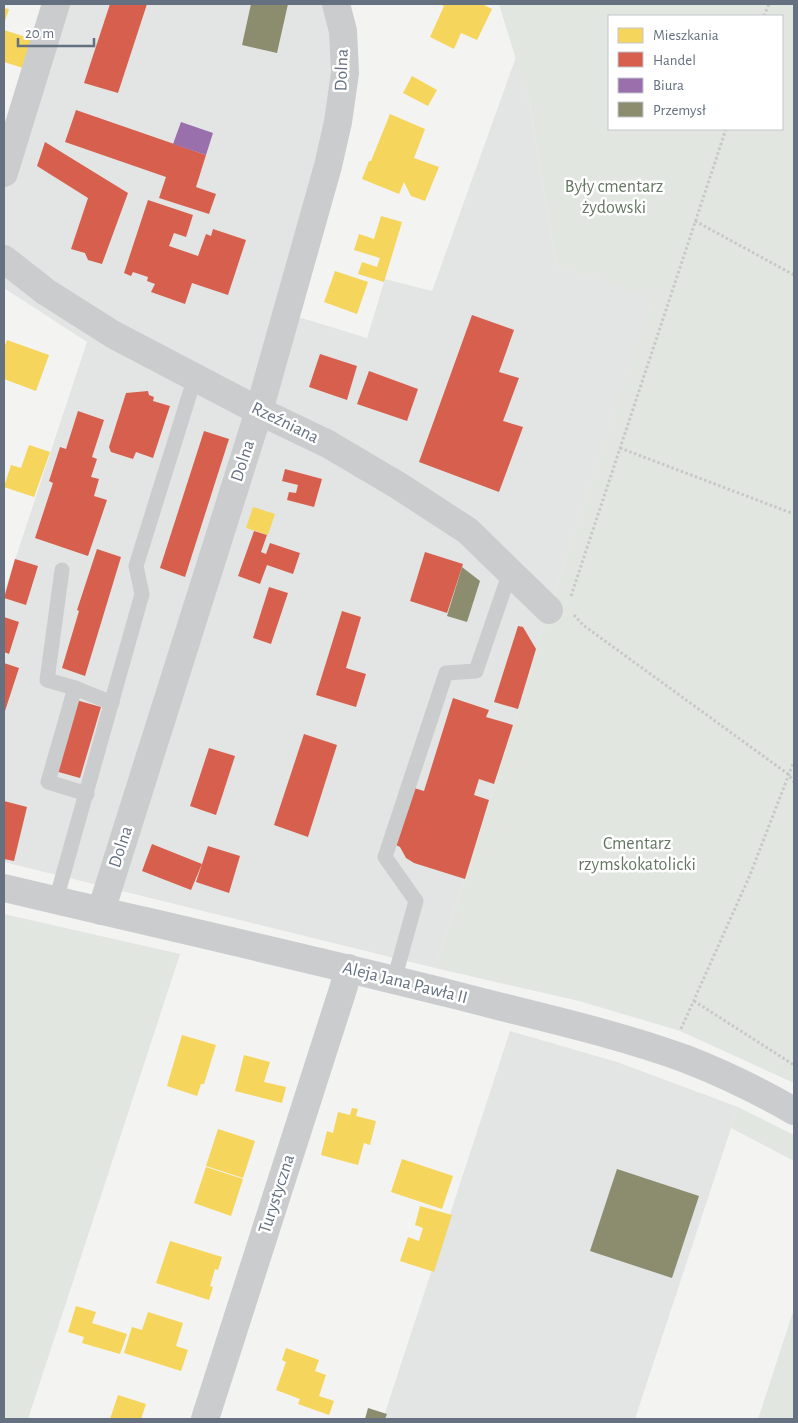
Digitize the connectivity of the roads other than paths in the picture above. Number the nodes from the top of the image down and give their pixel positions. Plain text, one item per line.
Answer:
1 (56, 4) edge
2 (336, 4) edge
3 (4, 173) edge
4 (4, 259) edge
5 (195, 377) junction
6 (259, 411) junction
7 (62, 570) dead end
8 (510, 572) junction
9 (564, 608) road end
10 (75, 688) junction
11 (112, 703) junction
12 (87, 794) junction
13 (4, 888) edge
14 (56, 900) junction
15 (101, 911) junction
16 (348, 968) junction
17 (394, 980) junction
18 (794, 1111) edge
19 (205, 1419) edge

1 - 3 street
2 - 6 street, Dolna
4 - 5 street, Rzeźniana
5 - 6 street, Rzeźniana
5 - 11 lane
6 - 8 street, Rzeźniana
6 - 15 street, Dolna
7 - 10 lane
8 - 9 street, Rzeźniana
8 - 17 lane
10 - 11 lane
10 - 12 lane
11 - 12 lane
12 - 14 lane
13 - 14 street, Aleja Jana Pawła II
14 - 15 street, Aleja Jana Pawła II
15 - 16 street, Aleja Jana Pawła II
16 - 17 street, Aleja Jana Pawła II
16 - 19 street, Turystyczna
17 - 18 street, Aleja Jana Pawła II

